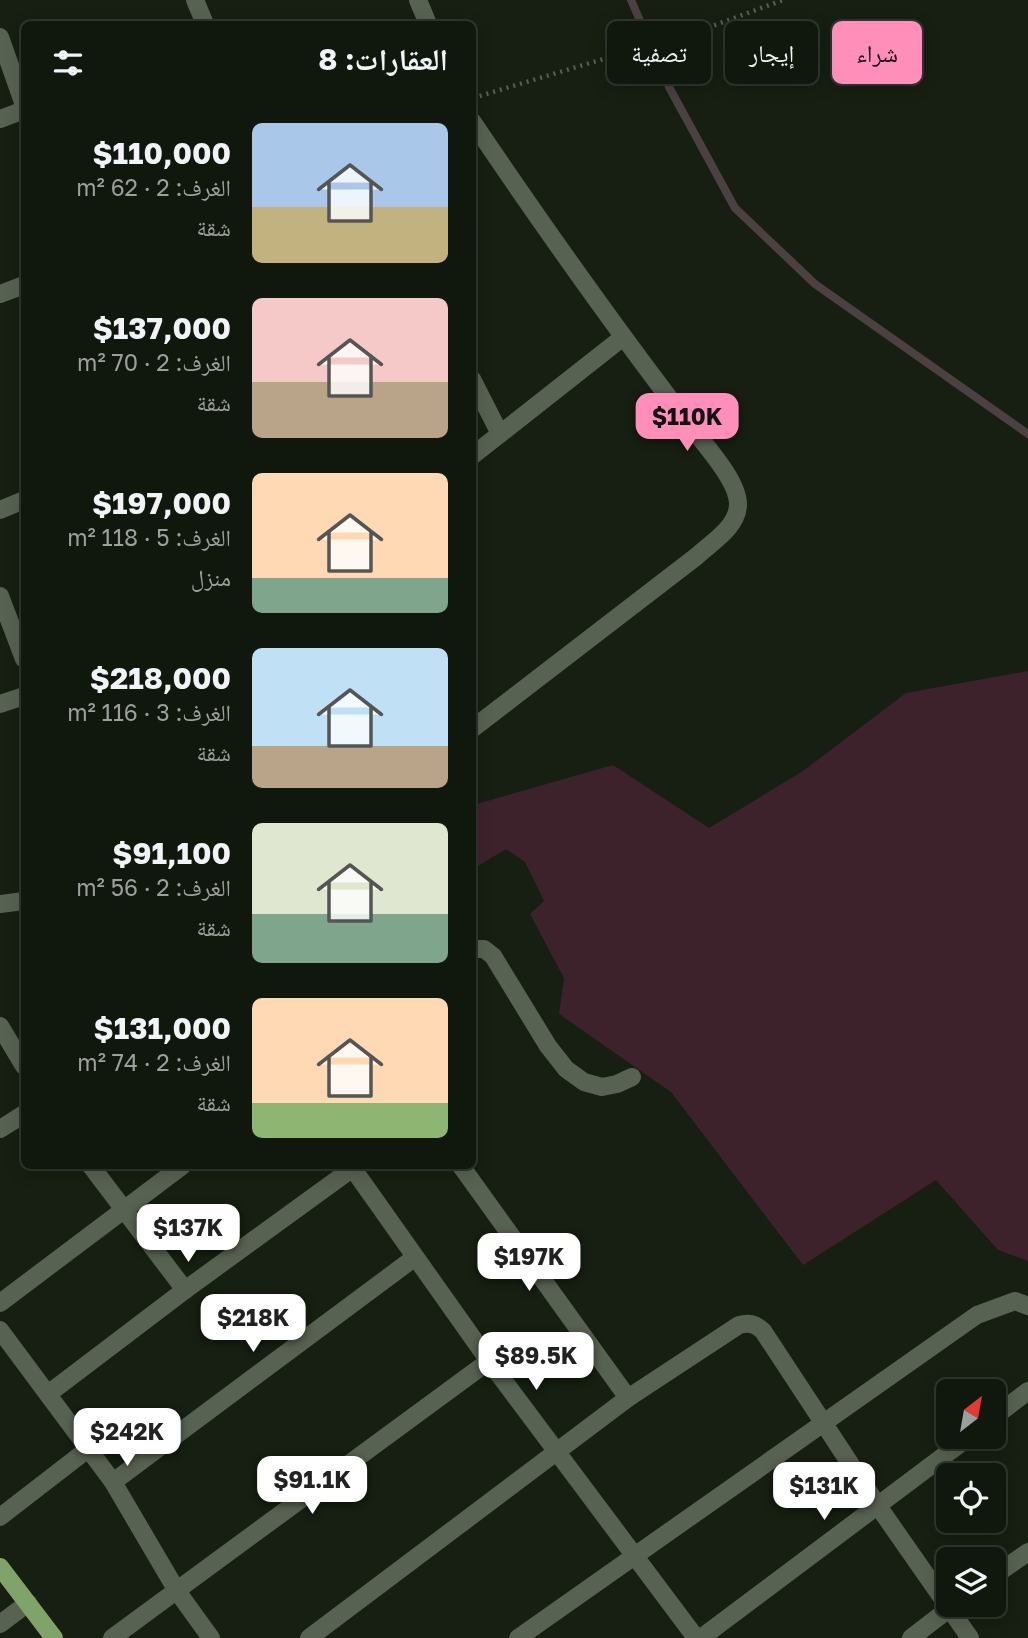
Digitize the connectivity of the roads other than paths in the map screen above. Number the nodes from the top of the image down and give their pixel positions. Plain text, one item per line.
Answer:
1 (195, 0) edge
2 (418, 0) edge
3 (204, 21) edge
4 (427, 21) edge
5 (0, 37) edge
6 (21, 98) edge
7 (21, 108) edge
8 (0, 119) edge
9 (476, 127) edge
10 (21, 286) edge
11 (0, 294) edge
12 (622, 338) junction
13 (476, 387) edge
14 (500, 434) junction
15 (476, 453) edge
16 (21, 501) edge
17 (0, 510) edge
18 (0, 596) edge
19 (21, 651) edge
20 (21, 697) edge
21 (0, 704) edge
22 (476, 726) edge
23 (21, 901) edge
24 (0, 904) edge
25 (476, 949) edge
26 (0, 1026) edge
27 (21, 1061) edge
28 (632, 1077) dead end
29 (21, 1116) edge
30 (0, 1129) edge
31 (93, 1169) edge
32 (178, 1169) edge
33 (349, 1169) edge
34 (353, 1169) edge
35 (463, 1169) edge
36 (124, 1211) junction
37 (414, 1258) junction
38 (185, 1290) junction
39 (0, 1303) edge
40 (1028, 1306) edge
41 (0, 1330) edge
42 (489, 1362) junction
43 (1028, 1391) edge
44 (48, 1395) junction
45 (628, 1398) junction
46 (1006, 1408) edge
47 (824, 1422) junction
48 (88, 1449) junction
49 (953, 1449) edge
50 (557, 1452) junction
51 (113, 1482) junction
52 (878, 1506) junction
53 (0, 1517) edge
54 (1028, 1552) edge
55 (635, 1557) junction
56 (0, 1567) edge
57 (1006, 1568) edge
58 (936, 1585) edge
59 (177, 1591) junction
60 (28, 1603) junction
61 (937, 1617) edge
62 (958, 1617) edge
63 (0, 1624) edge
64 (54, 1638) edge
65 (111, 1638) edge
66 (211, 1638) edge
67 (309, 1638) edge
68 (518, 1638) edge
69 (699, 1638) edge
70 (911, 1638) edge
71 (970, 1638) edge

1 - 3 street
2 - 4 street
5 - 6 street
7 - 8 street
9 - 12 street
10 - 11 street
12 - 14 street
12 - 22 street
13 - 14 street
14 - 15 street
16 - 17 street
18 - 19 street
20 - 21 street
23 - 24 street
25 - 28 street
26 - 27 street
29 - 30 street
31 - 36 street
32 - 36 street
33 - 38 street
34 - 37 street
35 - 45 street
36 - 38 street
36 - 39 street
37 - 42 street
37 - 51 street
38 - 44 street
40 - 47 street
41 - 44 street
42 - 50 street
42 - 59 street
43 - 46 street
44 - 48 street
45 - 47 street
45 - 50 street
47 - 52 street
47 - 55 street
48 - 51 street
48 - 53 street
49 - 52 street
50 - 55 street
50 - 67 street
51 - 59 street
52 - 58 street
52 - 69 street
54 - 57 street
55 - 68 street
55 - 69 street
56 - 60 main road
59 - 65 street
59 - 66 street
60 - 63 street
60 - 64 main road
61 - 70 street
62 - 71 street

